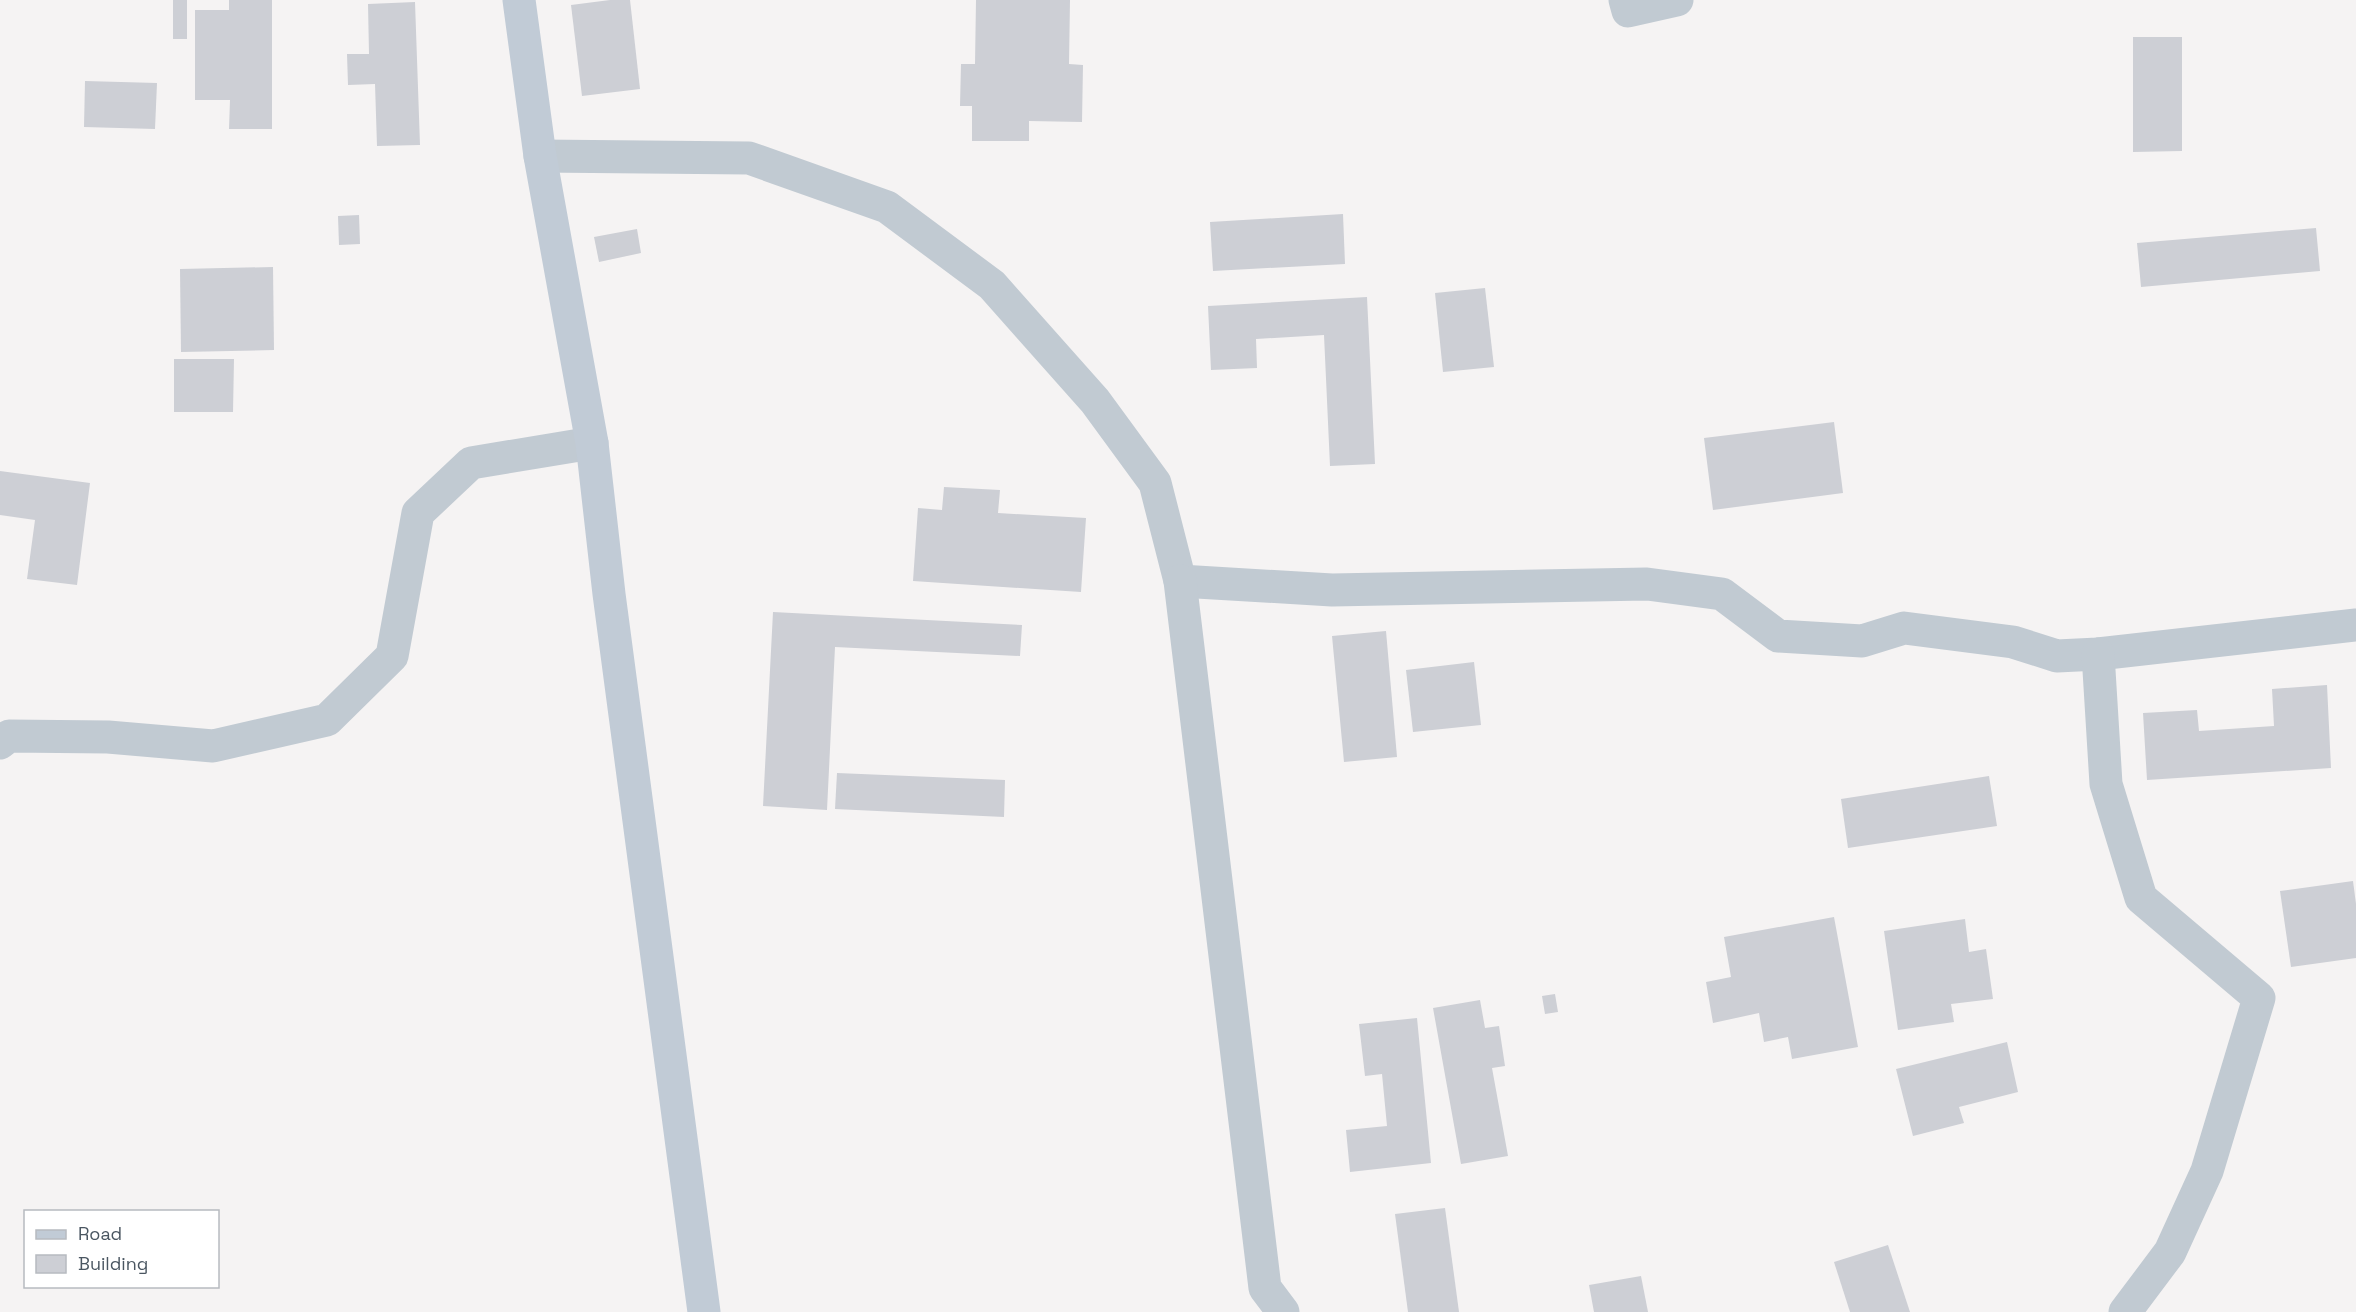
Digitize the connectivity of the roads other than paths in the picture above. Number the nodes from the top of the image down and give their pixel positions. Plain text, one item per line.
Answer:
1 (519, 0) edge
2 (1625, 0) edge
3 (1677, 0) edge
4 (540, 156) junction
5 (592, 443) junction
6 (1180, 581) junction
7 (2356, 625) edge
8 (2098, 654) junction
9 (3, 734) edge
10 (704, 1312) edge
11 (1283, 1312) edge
12 (2125, 1312) edge

1 - 4 street
2 - 3 street
4 - 5 street
4 - 6 street
5 - 9 street
5 - 10 street
6 - 8 street
6 - 11 street
7 - 8 street
8 - 12 street

